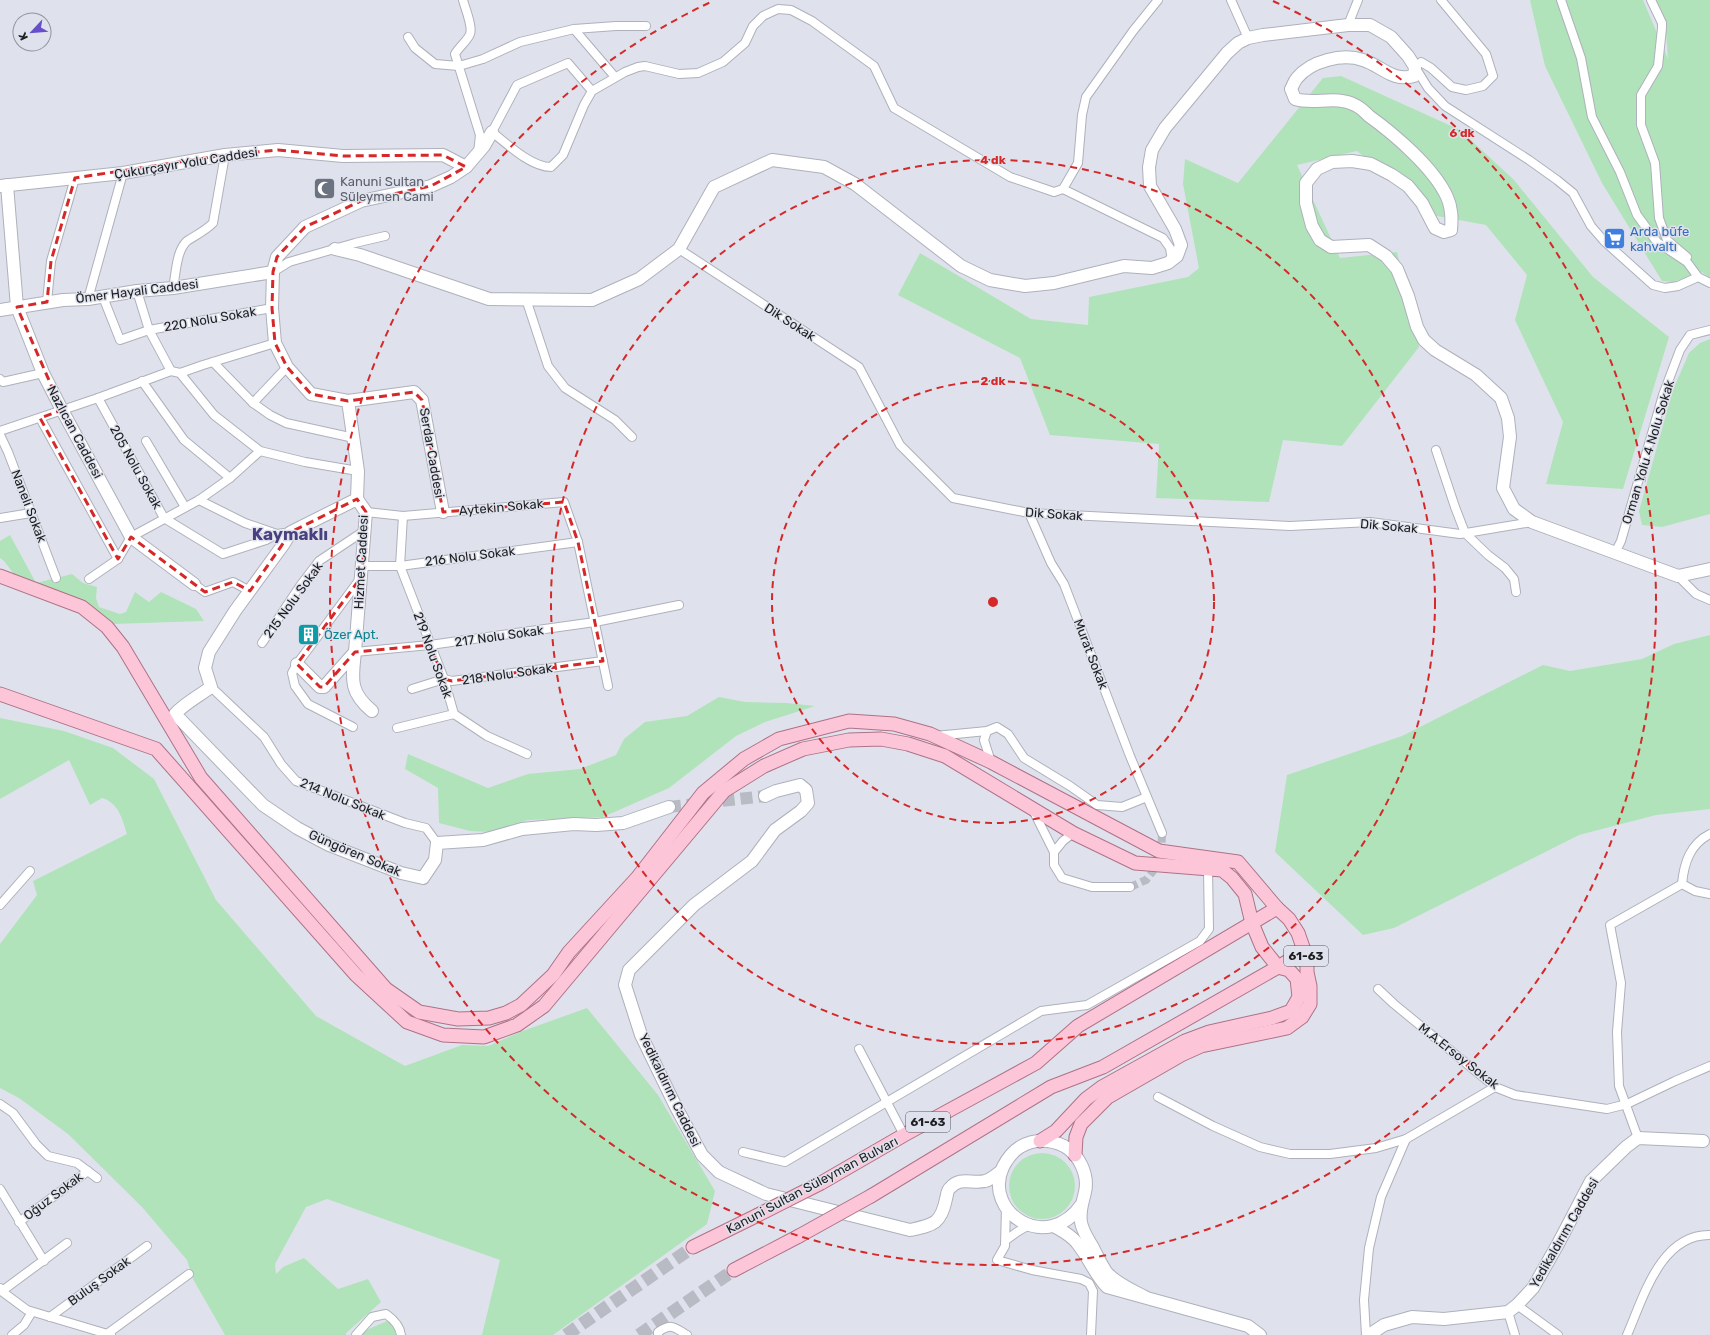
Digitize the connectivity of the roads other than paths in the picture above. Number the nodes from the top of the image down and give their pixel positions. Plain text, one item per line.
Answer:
1 (463, 0) edge
2 (1158, 0) edge
3 (1231, 0) edge
4 (1358, 0) edge
5 (1441, 0) edge
6 (1562, 0) edge
7 (1651, 0) edge
8 (1348, 25) junction
9 (646, 26) dead end
10 (574, 29) junction
11 (408, 37) dead end
12 (1248, 38) junction
13 (459, 66) junction
14 (1415, 67) junction
15 (615, 77) junction
16 (592, 91) junction
17 (492, 132) junction
18 (478, 153) junction
19 (225, 155) junction
20 (466, 167) junction
21 (123, 173) junction
22 (75, 178) junction
23 (3, 186) edge
24 (1063, 189) junction
25 (385, 236) dead end
26 (335, 249) junction
27 (679, 249) junction
28 (1172, 261) junction
29 (273, 272) junction
30 (1698, 277) junction
31 (1710, 283) edge
32 (173, 288) junction
33 (137, 291) junction
34 (103, 297) junction
35 (88, 299) junction
36 (526, 300) junction
37 (47, 302) junction
38 (17, 307) junction
39 (272, 308) junction
40 (0, 310) edge
41 (149, 330) junction
42 (1710, 330) edge
43 (275, 343) junction
44 (212, 362) junction
45 (287, 367) junction
46 (171, 371) junction
47 (43, 373) junction
48 (180, 373) junction
49 (0, 379) edge
50 (142, 382) junction
51 (98, 398) junction
52 (348, 400) junction
53 (253, 403) junction
54 (62, 410) junction
55 (40, 418) junction
56 (0, 431) edge
57 (0, 435) edge
58 (632, 437) dead end
59 (354, 438) junction
60 (146, 441) dead end
61 (1436, 450) dead end
62 (260, 451) junction
63 (8, 452) junction
64 (0, 456) edge
65 (358, 471) junction
66 (230, 478) junction
67 (199, 500) junction
68 (357, 500) junction
69 (185, 507) junction
70 (366, 512) junction
71 (443, 512) junction
72 (31, 513) junction
73 (1029, 513) junction
74 (403, 516) junction
75 (0, 518) edge
76 (164, 518) junction
77 (1532, 522) junction
78 (364, 531) junction
79 (291, 532) junction
80 (1465, 533) junction
81 (277, 534) junction
82 (130, 537) junction
83 (578, 542) junction
84 (1615, 553) junction
85 (118, 559) junction
86 (400, 566) junction
87 (1710, 569) edge
88 (362, 571) junction
89 (0, 576) edge
90 (1678, 576) junction
91 (56, 578) dead end
92 (89, 579) dead end
93 (194, 584) joint
94 (250, 591) junction
95 (1516, 592) dead end
96 (1710, 600) edge
97 (679, 605) dead end
98 (595, 622) junction
99 (262, 643) dead end
100 (430, 645) junction
101 (355, 652) junction
102 (603, 660) junction
103 (297, 664) junction
104 (444, 679) junction
105 (608, 686) dead end
106 (211, 687) junction
107 (412, 689) dead end
108 (0, 694) edge
109 (372, 711) dead end
110 (454, 714) junction
111 (353, 727) dead end
112 (397, 728) dead end
113 (987, 731) junction
114 (933, 736) junction
115 (527, 754) dead end
116 (991, 762) junction
117 (765, 796) tunnel mouth
118 (1147, 797) junction
119 (669, 807) tunnel mouth
120 (1032, 808) junction
121 (1073, 833) junction
122 (1162, 833) tunnel mouth
123 (1710, 834) edge
124 (437, 843) junction
125 (1054, 852) junction
126 (1208, 870) junction
127 (30, 871) dead end
128 (1682, 884) junction
129 (1130, 887) tunnel mouth
130 (1710, 894) edge
131 (0, 906) edge
132 (1277, 908) junction
133 (1252, 923) junction
134 (1305, 951) junction
135 (1278, 967) junction
136 (1378, 989) dead end
137 (859, 1049) dead end
138 (1710, 1066) edge
139 (1495, 1087) junction
140 (1158, 1097) dead end
141 (888, 1102) junction
142 (0, 1104) edge
143 (1627, 1104) junction
144 (904, 1135) junction
145 (1638, 1138) junction
146 (1406, 1139) junction
147 (1040, 1140) junction
148 (1708, 1141) edge
149 (743, 1152) dead end
150 (1075, 1155) junction
151 (88, 1171) junction
152 (1001, 1171) junction
153 (97, 1178) dead end
154 (986, 1181) junction
155 (0, 1189) edge
156 (1000, 1192) junction
157 (1082, 1204) junction
158 (1006, 1207) junction
159 (19, 1222) junction
160 (1029, 1225) junction
161 (1054, 1226) junction
162 (1710, 1235) edge
163 (1006, 1240) junction
164 (66, 1243) dead end
165 (147, 1246) dead end
166 (693, 1247) tunnel mouth
167 (44, 1260) junction
168 (734, 1270) tunnel mouth
169 (189, 1274) dead end
170 (1, 1290) edge
171 (1145, 1297) junction
172 (1512, 1309) junction
173 (32, 1312) junction
174 (50, 1317) junction
175 (109, 1334) edge
176 (12, 1335) edge
177 (356, 1335) edge
178 (401, 1335) edge
179 (658, 1335) edge
180 (687, 1335) edge
181 (1091, 1335) edge
182 (1260, 1335) edge
183 (1367, 1335) edge
184 (1515, 1335) edge
185 (1558, 1335) edge
186 (1627, 1335) edge

1 - 13 street
2 - 24 street
3 - 12 street
4 - 8 street
5 - 14 street
6 - 30 street
7 - 30 street
8 - 12 street
8 - 14 street
9 - 10 street
10 - 13 street
10 - 15 street
11 - 13 street
12 - 28 street
13 - 18 street
14 - 30 street
14 - 77 street
15 - 16 street
15 - 24 street
16 - 17 street
16 - 17 street
17 - 18 street, Serdar Caddesi
18 - 20 street, Serdar Caddesi
19 - 20 street, Çukurçayır Yolu Caddesi
19 - 21 street, Çukurçayır Yolu Caddesi
19 - 32 street
20 - 29 street, Serdar Caddesi
21 - 22 street, Çukurçayır Yolu Caddesi
21 - 35 street
22 - 23 street, Çukurçayır Yolu Caddesi
22 - 37 street
23 - 38 street, Nazlıcan Caddesi
24 - 28 street
25 - 26 street
26 - 29 street
26 - 36 street
27 - 28 street
27 - 36 street
27 - 73 street, Dik Sokak
29 - 32 street, Ömer Hayali Caddesi
29 - 39 street, Serdar Caddesi
30 - 31 street
32 - 33 street, Ömer Hayali Caddesi
33 - 34 street, Ömer Hayali Caddesi
33 - 41 street
34 - 35 street, Ömer Hayali Caddesi
34 - 41 street, 220 Nolu Sokak
35 - 37 street, Ömer Hayali Caddesi
36 - 58 street
37 - 38 street, Ömer Hayali Caddesi
38 - 40 street, Ömer Hayali Caddesi
38 - 47 street, Nazlıcan Caddesi
39 - 41 street, 220 Nolu Sokak
39 - 43 street, Serdar Caddesi
41 - 46 street
42 - 84 street, Orman Yolu 4 Nolu Sokak
43 - 44 street
43 - 45 street, Serdar Caddesi
44 - 48 street
44 - 53 street
45 - 52 street, Serdar Caddesi
45 - 53 street
46 - 48 street
46 - 50 street
47 - 49 street
47 - 54 street, Nazlıcan Caddesi
48 - 62 street
50 - 51 street
50 - 66 street
51 - 54 street
51 - 76 street, 205 Nolu Sokak
52 - 59 street
52 - 71 street, Serdar Caddesi
53 - 59 street
54 - 55 street
54 - 82 street, Nazlıcan Caddesi
55 - 56 street
55 - 85 street
57 - 63 street, Naneli Sokak
59 - 65 street
60 - 69 street
61 - 80 street
62 - 65 street
62 - 66 street
63 - 64 street
63 - 72 street, Naneli Sokak
65 - 68 street
66 - 67 street
67 - 69 street
67 - 81 street
68 - 70 street, Hizmet Caddesi
68 - 79 street, Hizmet Caddesi
69 - 76 street
70 - 74 street, Aytekin Sokak
70 - 78 street, Hizmet Caddesi
71 - 74 street, Aytekin Sokak
71 - 83 street, Aytekin Sokak
72 - 75 street
72 - 91 street, Naneli Sokak
73 - 80 street, Dik Sokak
73 - 118 street, Murat Sokak
74 - 86 street, 219 Nolu Sokak
76 - 81 street, 205 Nolu Sokak
76 - 82 street
77 - 80 street, Dik Sokak
77 - 84 street
78 - 88 street, Hizmet Caddesi
78 - 99 street, 215 Nolu Sokak
79 - 81 street, 205 Nolu Sokak
79 - 94 street
80 - 95 street
82 - 85 street
82 - 93 street, Nazlıcan Caddesi
83 - 86 street, 216 Nolu Sokak
83 - 98 street
84 - 90 street
85 - 92 street
86 - 88 street, 216 Nolu Sokak
86 - 100 street, 219 Nolu Sokak
87 - 90 street
88 - 101 street, Hizmet Caddesi
88 - 103 street
89 - 114 main road
90 - 96 street
93 - 94 street, Nazlıcan Caddesi
94 - 106 street
97 - 98 street, 217 Nolu Sokak
98 - 100 street, 217 Nolu Sokak
98 - 102 street
100 - 101 street, 217 Nolu Sokak
100 - 104 street, 219 Nolu Sokak
101 - 103 street
101 - 109 street, Hizmet Caddesi
102 - 104 street, 218 Nolu Sokak
102 - 105 street
103 - 111 street
104 - 107 street, 218 Nolu Sokak
104 - 110 street, 219 Nolu Sokak
106 - 124 street, 214 Nolu Sokak
106 - 124 street, Güngören Sokak
108 - 120 main road
110 - 112 street
110 - 115 street, 219 Nolu Sokak
113 - 114 street
113 - 116 street
113 - 118 street
114 - 116 main road
116 - 132 main road
117 - 154 street, Yedikaldırım Caddesi
118 - 122 street, Murat Sokak
119 - 124 street
120 - 121 main road
120 - 125 street
121 - 125 street
121 - 126 main road
123 - 128 street
125 - 129 street
126 - 133 main road
126 - 141 street
127 - 131 street
128 - 130 street
128 - 143 street
132 - 133 main road, 61-63
132 - 134 main road, 61-63
133 - 135 main road, 61-63
133 - 144 main road, Kanuni Sultan Süleyman Bulvarı / 61-63
134 - 135 main road, 61-63
134 - 150 main road, 61-63
135 - 147 main road, 61-63
135 - 168 main road, 61-63, bridge
136 - 139 street, M.A.Ersoy Sokak
137 - 141 street
138 - 143 street, M.A.Ersoy Sokak
139 - 143 street, M.A.Ersoy Sokak
139 - 146 street
140 - 146 street
141 - 144 street
141 - 149 street
142 - 151 street
143 - 145 street
144 - 166 main road, Kanuni Sultan Süleyman Bulvarı / 61-63, bridge
145 - 148 street
145 - 172 street, Yedikaldırım Caddesi
146 - 183 street
147 - 150 street
147 - 152 street
150 - 157 street
151 - 153 street
151 - 159 street, Oğuz Sokak
152 - 154 street
152 - 156 street
154 - 156 street
155 - 159 street
156 - 158 street
157 - 161 street
157 - 171 street
158 - 160 street
158 - 163 street
159 - 167 street
160 - 161 street
160 - 163 street
161 - 171 street
162 - 186 street
163 - 181 street
164 - 167 street
165 - 174 street, Buluş Sokak
167 - 170 street
169 - 175 street
170 - 173 street
171 - 182 street
172 - 183 street
172 - 184 street
172 - 185 street
173 - 174 street
173 - 176 street
174 - 175 street
177 - 178 street
179 - 180 street

